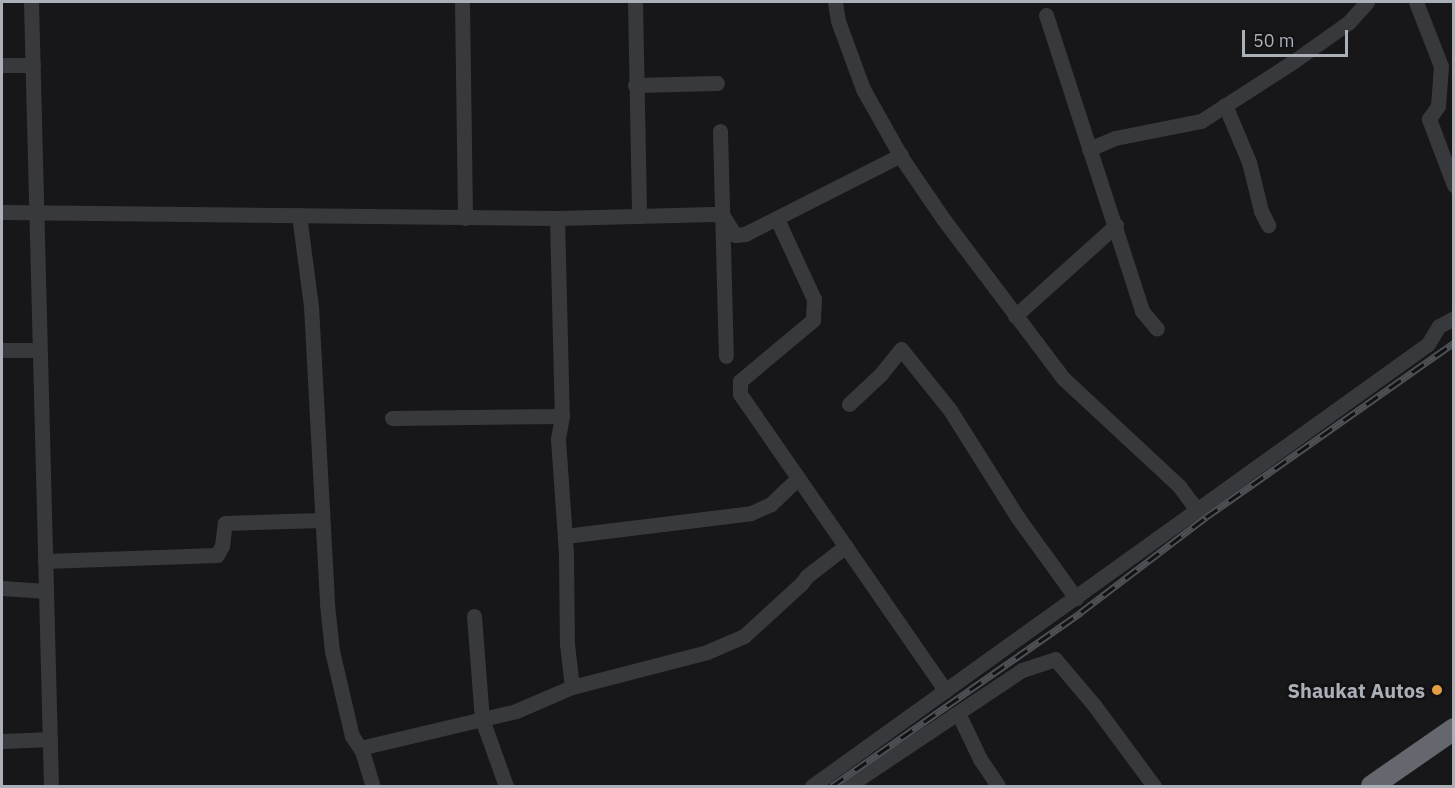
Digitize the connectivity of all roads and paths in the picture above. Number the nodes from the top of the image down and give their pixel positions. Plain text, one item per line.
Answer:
1 (31, 2) edge
2 (462, 2) edge
3 (635, 2) edge
4 (835, 2) edge
5 (1367, 2) edge
6 (1416, 2) edge
7 (1046, 15) dead end
8 (2, 65) edge
9 (33, 65) junction
10 (1447, 71) edge
11 (717, 83) dead end
12 (635, 85) junction
13 (1225, 105) junction
14 (720, 131) dead end
15 (1089, 149) junction
16 (901, 155) junction
17 (1454, 185) edge
18 (2, 212) edge
19 (35, 214) junction
20 (299, 215) junction
21 (639, 216) junction
22 (723, 216) junction
23 (465, 218) junction
24 (557, 218) junction
25 (777, 219) junction
26 (1116, 225) junction
27 (1268, 225) dead end
28 (1015, 316) junction
29 (1454, 318) edge
30 (1157, 330) dead end
31 (2, 350) edge
32 (38, 350) junction
33 (726, 356) dead end
34 (849, 404) dead end
35 (562, 416) junction
36 (392, 418) dead end
37 (798, 478) junction
38 (1197, 510) junction
39 (322, 520) junction
40 (565, 536) junction
41 (846, 546) junction
42 (45, 561) junction
43 (2, 588) edge
44 (46, 591) junction
45 (1076, 598) junction
46 (474, 616) dead end
47 (572, 687) junction
48 (946, 691) junction
49 (958, 713) junction
50 (482, 719) junction
51 (1454, 729) edge
52 (50, 739) junction
53 (2, 741) edge
54 (360, 748) junction
55 (51, 786) edge
56 (374, 786) edge
57 (506, 786) edge
58 (812, 786) edge
59 (848, 786) edge
60 (998, 786) edge
61 (1154, 786) edge
62 (1372, 786) edge

1 - 9 street
2 - 23 street
3 - 12 street
4 - 16 street
5 - 13 street
6 - 10 street
7 - 15 street
8 - 9 street
9 - 19 street
10 - 17 street
11 - 12 street
12 - 21 street
13 - 15 street
13 - 27 street
14 - 22 street
15 - 26 street
16 - 25 street
16 - 28 street
18 - 19 street
19 - 20 street
19 - 32 street
20 - 23 street
20 - 39 street
21 - 22 street
21 - 24 street
22 - 25 street
22 - 33 street
23 - 24 street
24 - 35 street
25 - 37 street
26 - 28 street
26 - 30 street
28 - 38 street
29 - 38 street
31 - 32 street
32 - 42 street
34 - 45 street
35 - 36 street
35 - 40 street
37 - 40 street
37 - 41 street
38 - 45 street
39 - 42 street
39 - 54 street
40 - 47 street
41 - 47 street
41 - 48 street
42 - 44 street
43 - 44 street
44 - 52 street
45 - 48 street
46 - 50 street
47 - 50 street
48 - 58 street
49 - 59 street
49 - 60 street
49 - 61 street
50 - 54 street
50 - 57 street
51 - 62 highway
52 - 53 street
52 - 55 street
54 - 56 street

